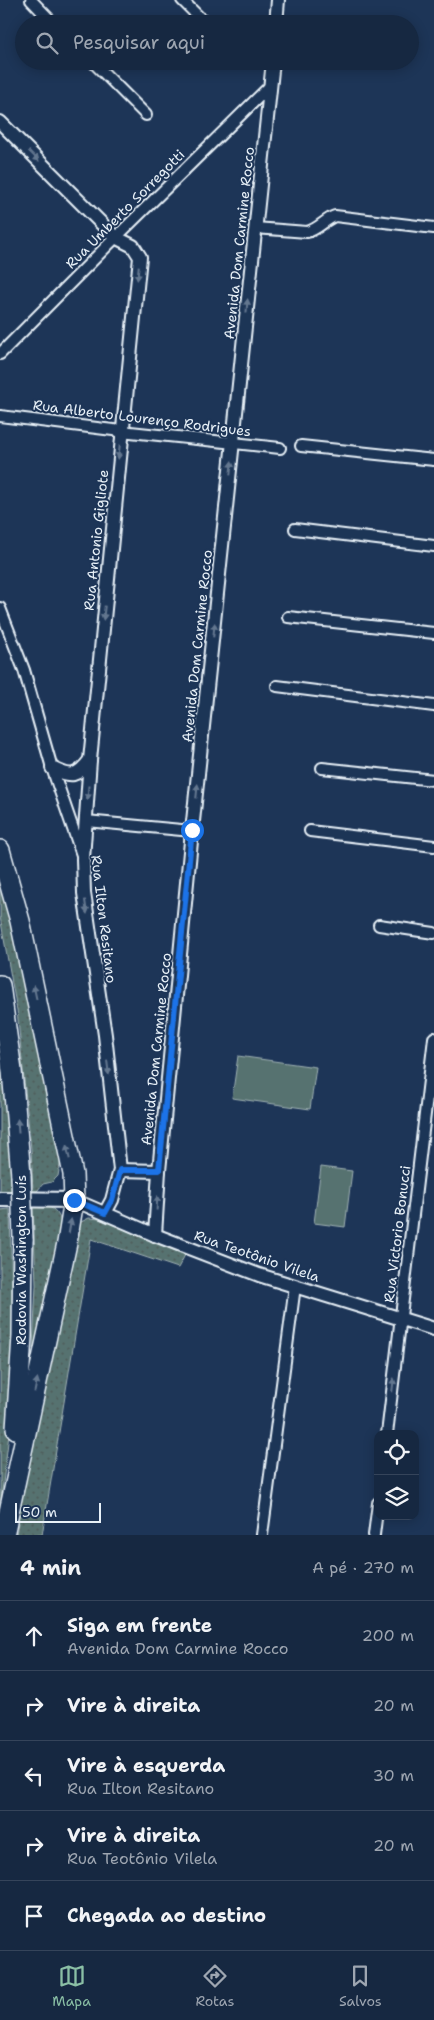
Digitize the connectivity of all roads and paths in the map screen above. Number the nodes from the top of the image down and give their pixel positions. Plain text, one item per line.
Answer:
1 (31, 0) edge
2 (182, 0) edge
3 (278, 0) edge
4 (45, 15) edge
5 (197, 15) edge
6 (277, 15) edge
7 (101, 70) edge
8 (272, 70) edge
9 (271, 86) junction
10 (146, 115) dead end
11 (0, 122) edge
12 (255, 228) junction
13 (434, 228) edge
14 (115, 238) junction
15 (0, 354) edge
16 (0, 416) edge
17 (121, 431) junction
18 (234, 443) junction
19 (300, 446) dead end
20 (280, 448) dead end
21 (434, 460) edge
22 (295, 529) dead end
23 (434, 546) edge
24 (0, 608) edge
25 (288, 617) dead end
26 (434, 633) edge
27 (277, 686) dead end
28 (434, 706) edge
29 (90, 760) junction
30 (52, 768) junction
31 (322, 768) dead end
32 (434, 780) edge
33 (86, 821) junction
34 (192, 830) junction
35 (310, 831) dead end
36 (434, 846) edge
37 (0, 850) edge
38 (83, 859) junction
39 (379, 925) dead end
40 (434, 933) edge
41 (0, 985) edge
42 (434, 1038) edge
43 (120, 1170) junction
44 (159, 1170) junction
45 (0, 1199) edge
46 (74, 1200) junction
47 (105, 1213) junction
48 (155, 1235) junction
49 (295, 1286) junction
50 (402, 1319) junction
51 (434, 1329) edge
52 (388, 1430) edge
53 (376, 1520) edge
54 (4, 1535) edge
55 (262, 1535) edge
56 (374, 1535) edge

1 - 4 street
2 - 5 street
3 - 6 street
7 - 10 street
8 - 9 street, Avenida Dom Carmine Rocco
9 - 12 street, Avenida Dom Carmine Rocco
9 - 14 street, Rua Umberto Sorregotti
11 -> 14 street, Rua Antonio Gigliote
12 - 13 street
18 -> 12 street, Avenida Dom Carmine Rocco
14 - 15 street, Rua Umberto Sorregotti
14 -> 17 street, Rua Antonio Gigliote
16 - 17 street, Rua Alberto Lourenço Rodrigues
17 - 18 street, Rua Alberto Lourenço Rodrigues
17 -> 29 street, Rua Antonio Gigliote
18 - 20 street, Rua Alberto Lourenço Rodrigues
34 -> 18 street, Avenida Dom Carmine Rocco
19 - 21 street
22 - 23 street
24 - 30 street, Rua Ilton Resitano
25 - 26 street
27 - 28 street
29 - 30 street
29 -> 33 street, Rua Antonio Gigliote
30 - 38 street, Rua Ilton Resitano
31 - 32 street
33 - 34 street
33 - 38 street, Rua Antonio Gigliote
34 - 44 street, Avenida Dom Carmine Rocco
35 - 36 street
46 -> 37 highway
38 -> 43 street, Rua Ilton Resitano
39 - 40 street
54 -> 41 highway, Rodovia Washington Luís, bridge
42 - 50 street, Rua Victorio Bonucci
43 - 44 street
43 - 47 street, Rua Ilton Resitano
48 -> 44 street, Avenida Dom Carmine Rocco
45 - 46 main road
46 - 47 street, Rua Teotônio Vilela
54 -> 46 highway
47 - 48 street, Rua Teotônio Vilela
48 - 49 street, Rua Teotônio Vilela
49 - 50 street, Rua Teotônio Vilela
49 - 55 street
50 - 51 street, Rua Teotônio Vilela
52 -> 50 street, Rua Victorio Bonucci
53 - 56 street

